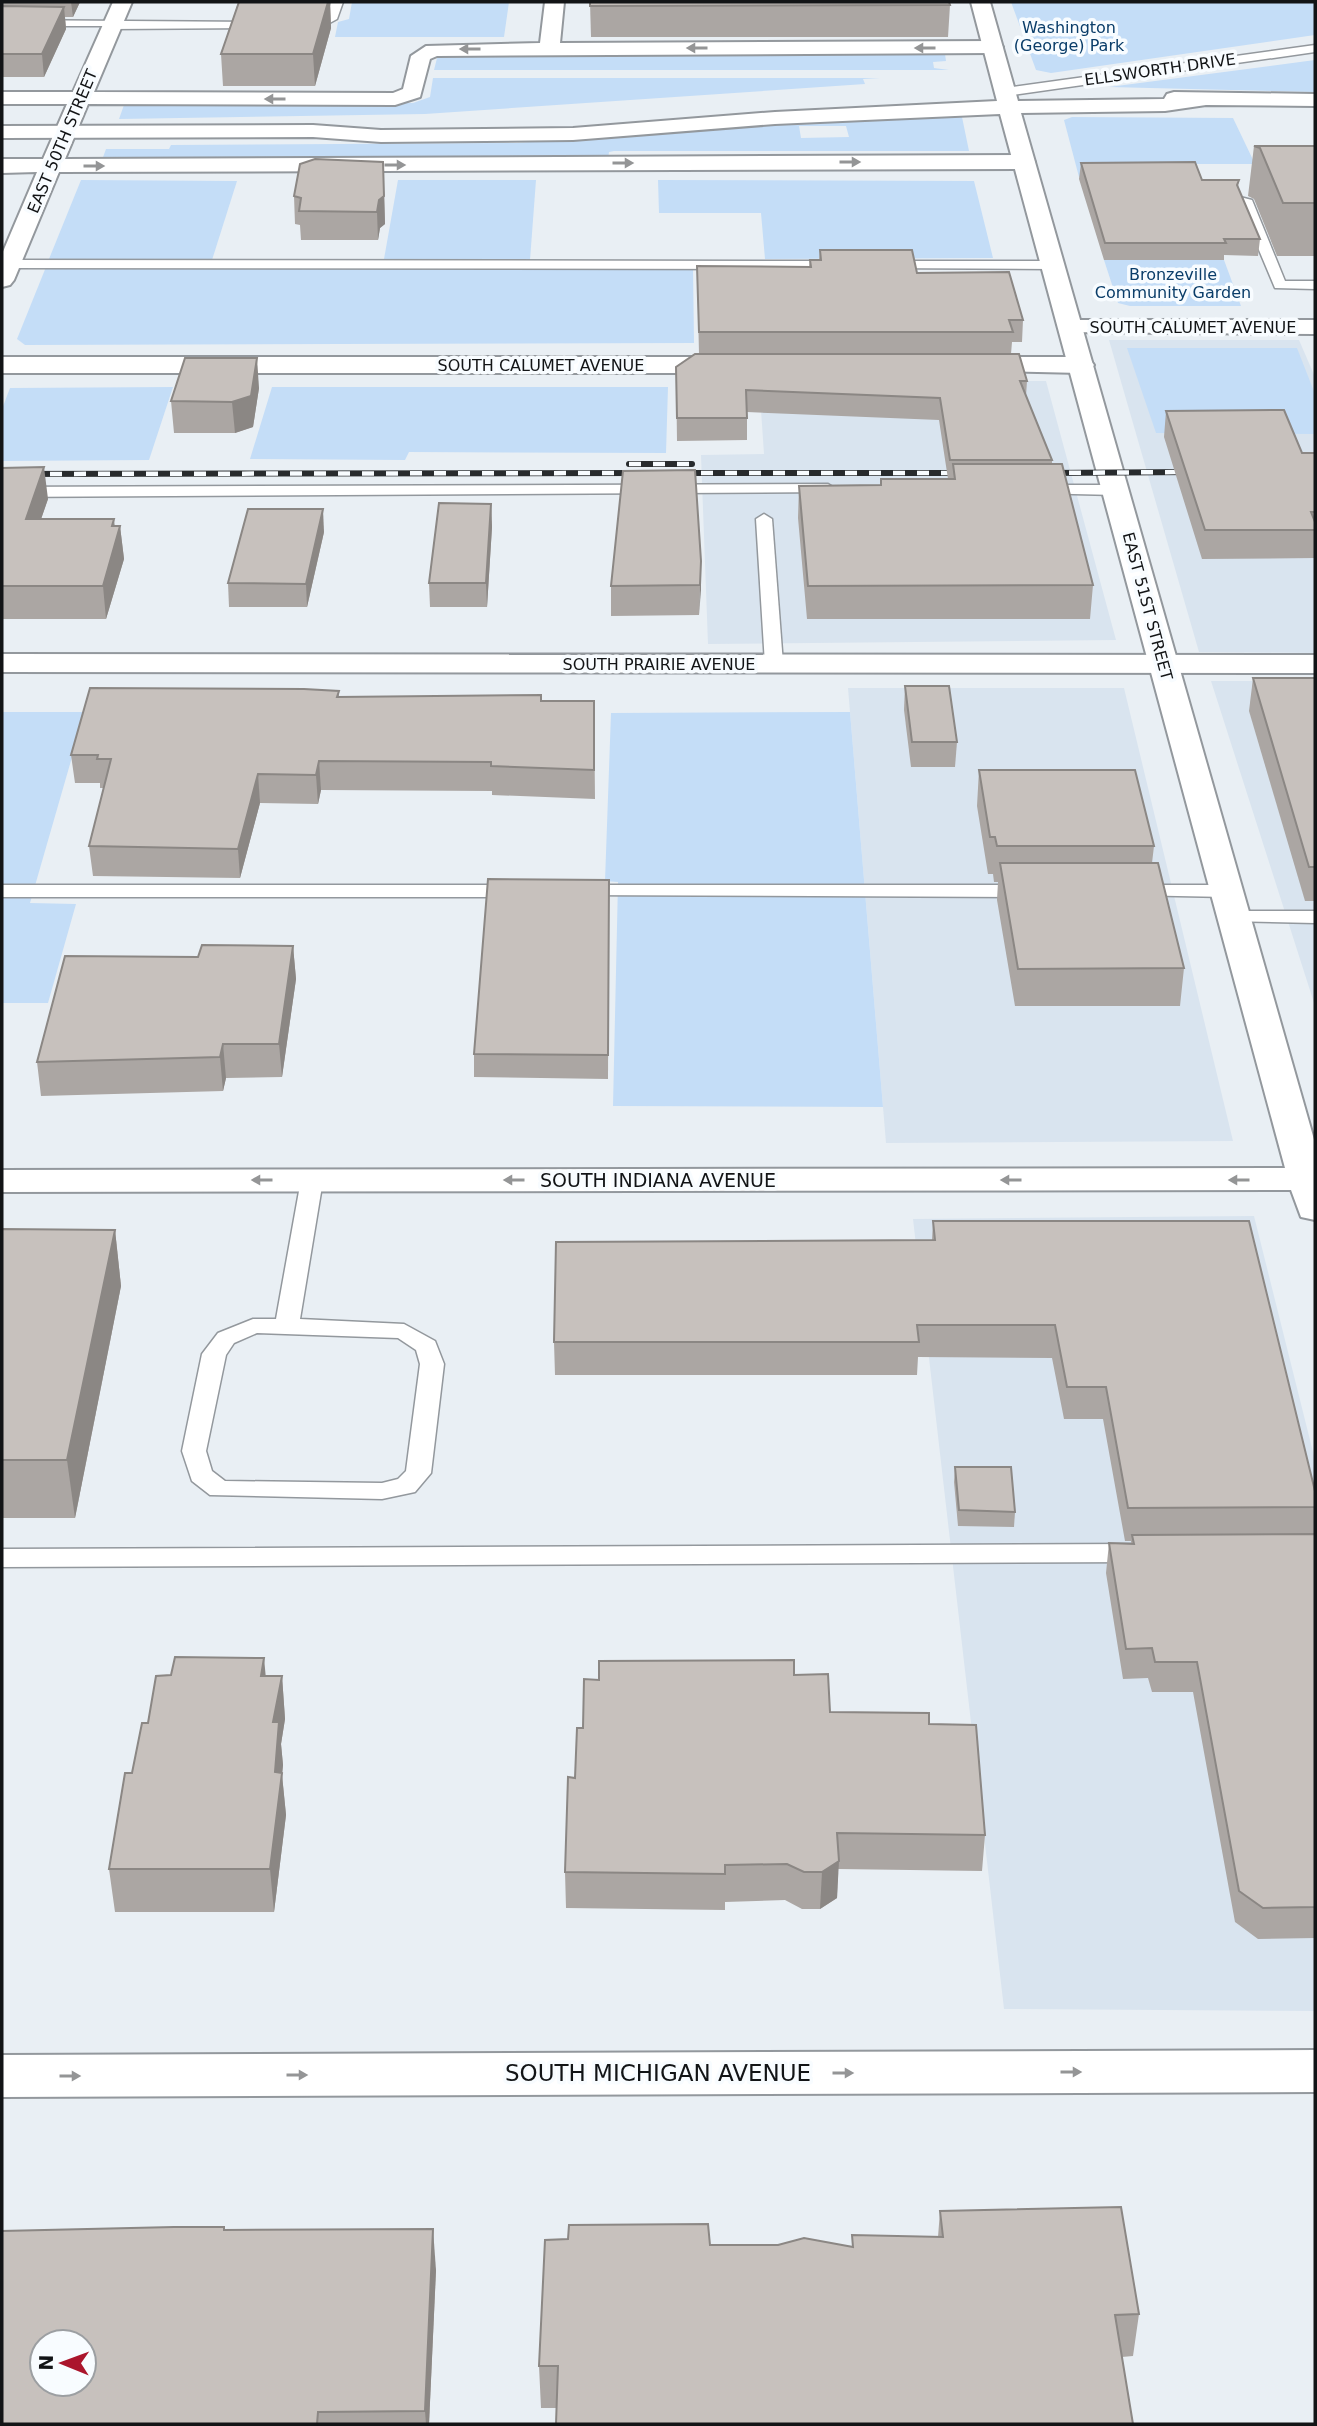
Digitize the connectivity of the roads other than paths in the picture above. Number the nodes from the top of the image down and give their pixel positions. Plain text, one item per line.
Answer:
1 (122, 2) edge
2 (337, 2) edge
3 (554, 2) edge
4 (980, 2) edge
5 (2, 23) edge
6 (112, 24) junction
7 (993, 47) junction
8 (1315, 48) edge
9 (549, 49) junction
10 (919, 90) dead end
11 (838, 94) dead end
12 (2, 98) edge
13 (81, 98) junction
14 (1007, 100) junction
15 (1315, 100) edge
16 (313, 131) junction
17 (2, 132) edge
18 (66, 132) junction
19 (1024, 162) junction
20 (2, 166) edge
21 (51, 166) junction
22 (1245, 200) edge
23 (1053, 265) junction
24 (4, 269) edge
25 (1315, 285) edge
26 (1070, 327) junction
27 (1315, 327) edge
28 (2, 365) edge
29 (751, 365) edge
30 (946, 365) edge
31 (1081, 365) junction
32 (842, 489) edge
33 (1023, 490) edge
34 (1116, 490) junction
35 (2, 492) edge
36 (764, 519) dead end
37 (2, 663) edge
38 (774, 664) junction
39 (1164, 664) junction
40 (1315, 664) edge
41 (2, 891) edge
42 (533, 891) edge
43 (561, 891) edge
44 (1050, 891) edge
45 (1120, 891) edge
46 (1230, 904) junction
47 (1315, 917) edge
48 (312, 1180) junction
49 (2, 1181) edge
50 (1312, 1189) edge
51 (287, 1326) junction
52 (1161, 1553) edge
53 (2, 1558) edge
54 (1315, 2071) edge
55 (2, 2076) edge

1 - 6 street, EAST 50TH STREET
2 - 6 lane
3 - 9 street
4 - 7 street, EAST 51ST STREET
5 - 6 lane
6 - 13 street, EAST 50TH STREET
7 -> 9 street
7 - 14 street, EAST 51ST STREET
8 - 14 lane, ELLSWORTH DRIVE
9 -> 13 street
10 - 14 street
11 - 16 street
12 - 13 street
13 - 18 street, EAST 50TH STREET
14 - 15 street
14 - 16 street
14 - 19 street, EAST 51ST STREET
16 - 18 street
17 - 18 street
18 - 21 street, EAST 50TH STREET
21 -> 19 street
19 - 23 street, EAST 51ST STREET
20 - 21 street
21 - 24 street, EAST 50TH STREET
22 - 25 lane
23 - 24 lane
23 - 26 street, EAST 51ST STREET
26 - 27 street, SOUTH CALUMET AVENUE
26 - 31 street, EAST 51ST STREET
28 - 29 street, SOUTH CALUMET AVENUE
30 - 31 street
31 - 34 street, EAST 51ST STREET
32 - 35 lane
33 - 34 lane
34 - 39 street, EAST 51ST STREET
36 - 38 lane
37 - 38 street, SOUTH PRAIRIE AVENUE
38 - 39 street, SOUTH PRAIRIE AVENUE
39 - 40 street, SOUTH PRAIRIE AVENUE
39 - 46 street, EAST 51ST STREET
41 - 42 lane
43 - 44 lane
45 - 46 lane
46 - 47 lane
46 - 50 street, EAST 51ST STREET
48 -> 49 street, SOUTH INDIANA AVENUE
50 -> 48 street, SOUTH INDIANA AVENUE
48 - 51 lane
51 - 51 lane
52 - 53 lane
55 -> 54 street, SOUTH MICHIGAN AVENUE

